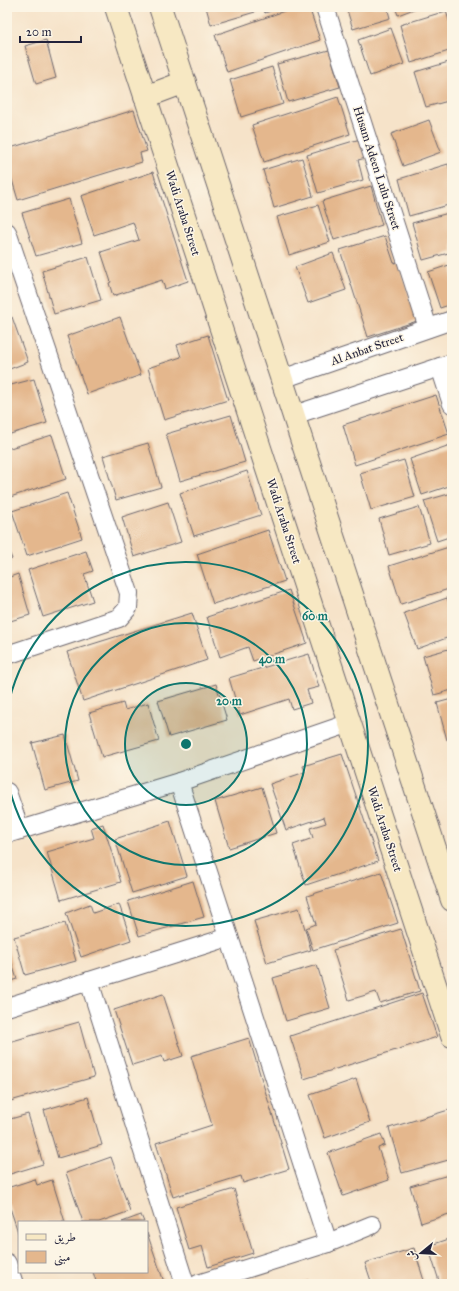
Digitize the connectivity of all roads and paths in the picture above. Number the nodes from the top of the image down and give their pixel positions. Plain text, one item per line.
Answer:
1 (116, 7) edge
2 (160, 7) edge
3 (325, 7) edge
4 (185, 82) junction
5 (145, 97) junction
6 (7, 232) edge
7 (452, 320) edge
8 (428, 328) junction
9 (446, 365) edge
10 (282, 379) junction
11 (452, 404) edge
12 (294, 415) junction
13 (7, 655) edge
14 (350, 724) junction
15 (179, 782) junction
16 (7, 792) edge
17 (13, 832) edge
18 (447, 867) edge
19 (452, 900) edge
20 (229, 937) junction
21 (89, 981) junction
22 (7, 1007) edge
23 (452, 1036) edge
24 (372, 1225) dead end
25 (328, 1243) junction
26 (7, 1263) edge
27 (14, 1284) edge
28 (185, 1284) edge
29 (198, 1284) edge

1 - 5 main road, Wadi Araba Street
2 - 4 main road
3 - 8 street, Husam Adeen Lulu Street
4 - 5 main road
4 - 10 main road
5 - 14 main road, Wadi Araba Street
6 - 13 street
7 - 8 street, Al Anbat Street
8 - 10 street, Al Anbat Street
9 - 11 street
9 - 12 street
10 - 12 main road
12 - 18 main road
14 - 15 street
14 - 23 main road, Wadi Araba Street
15 - 17 street
15 - 20 street
16 - 17 street
18 - 19 main road
20 - 21 street
20 - 25 street
21 - 22 street
21 - 28 street
24 - 25 street
25 - 29 street
26 - 27 street

